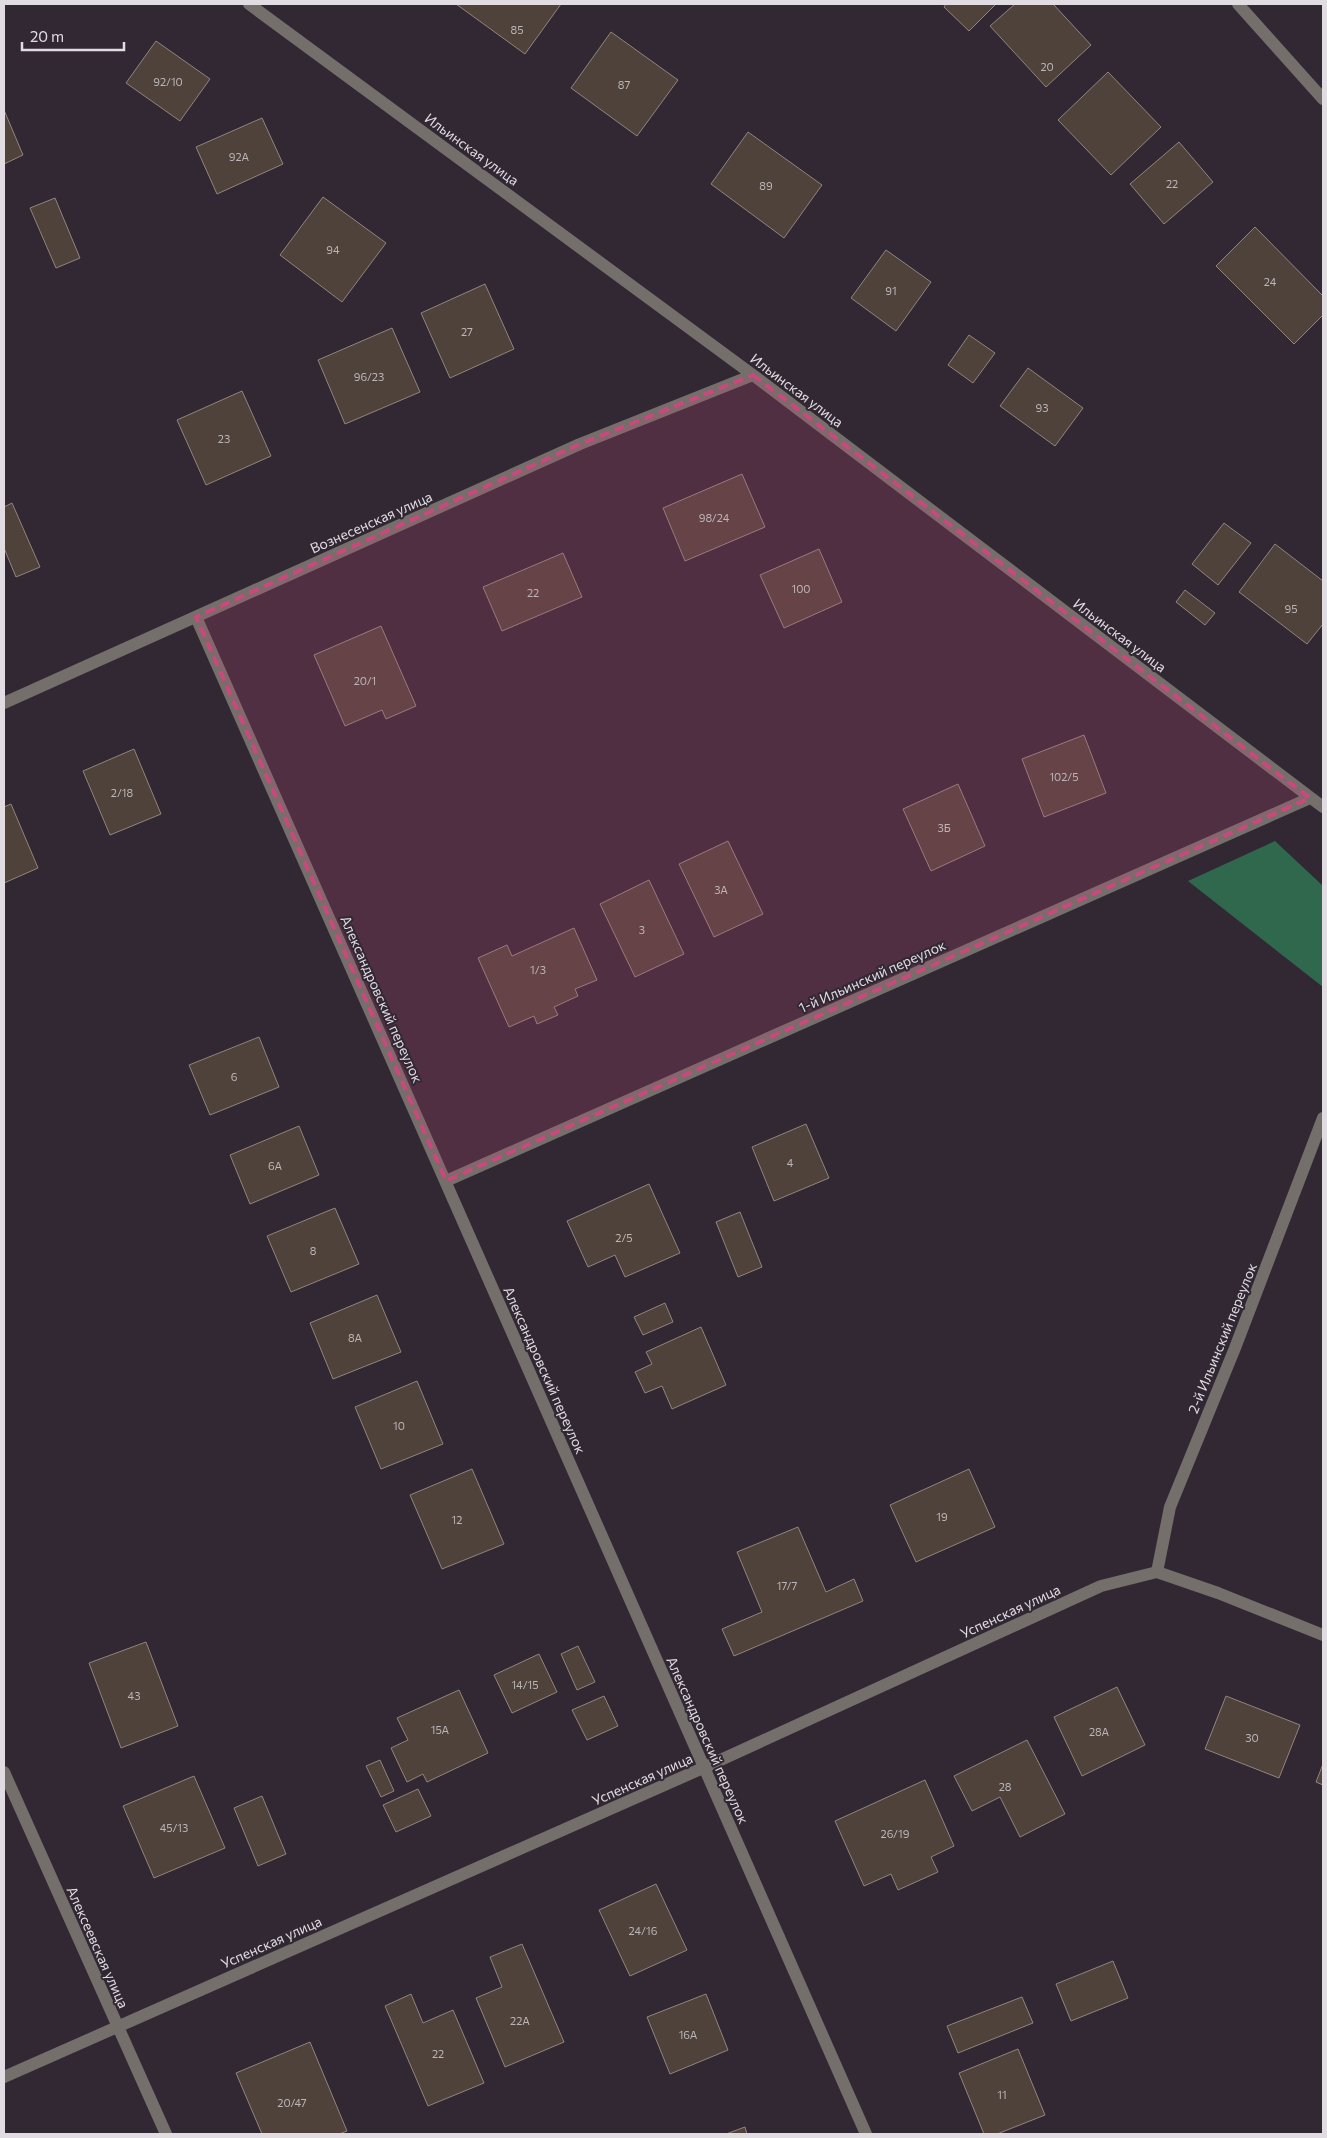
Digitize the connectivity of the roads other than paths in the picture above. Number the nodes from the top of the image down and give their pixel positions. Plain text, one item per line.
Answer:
1 (249, 4) edge
2 (1238, 4) edge
3 (1323, 99) edge
4 (753, 375) junction
5 (196, 617) junction
6 (4, 703) edge
7 (1310, 798) junction
8 (1323, 807) edge
9 (1323, 1118) edge
10 (446, 1181) junction
11 (1157, 1572) junction
12 (1323, 1635) edge
13 (703, 1768) junction
14 (4, 1772) edge
15 (116, 2026) junction
16 (4, 2077) edge
17 (166, 2134) edge
18 (866, 2134) edge

1 - 4 street, Ильинская улица
2 - 3 street
4 - 5 street, Вознесенская улица
4 - 7 street, Ильинская улица
5 - 6 street, Вознесенская улица
5 - 10 street, Александровский переулок
7 - 8 street, Ильинская улица
7 - 10 street, 1-й Ильинский переулок
9 - 11 street, 2-й Ильинский переулок
10 - 13 street, Александровский переулок
11 - 12 street
11 - 13 street, Успенская улица
13 - 15 street, Успенская улица
13 - 18 street, Александровский переулок
14 - 15 street, Алексеевская улица
15 - 16 street, Успенская улица
15 - 17 street, Алексеевская улица

